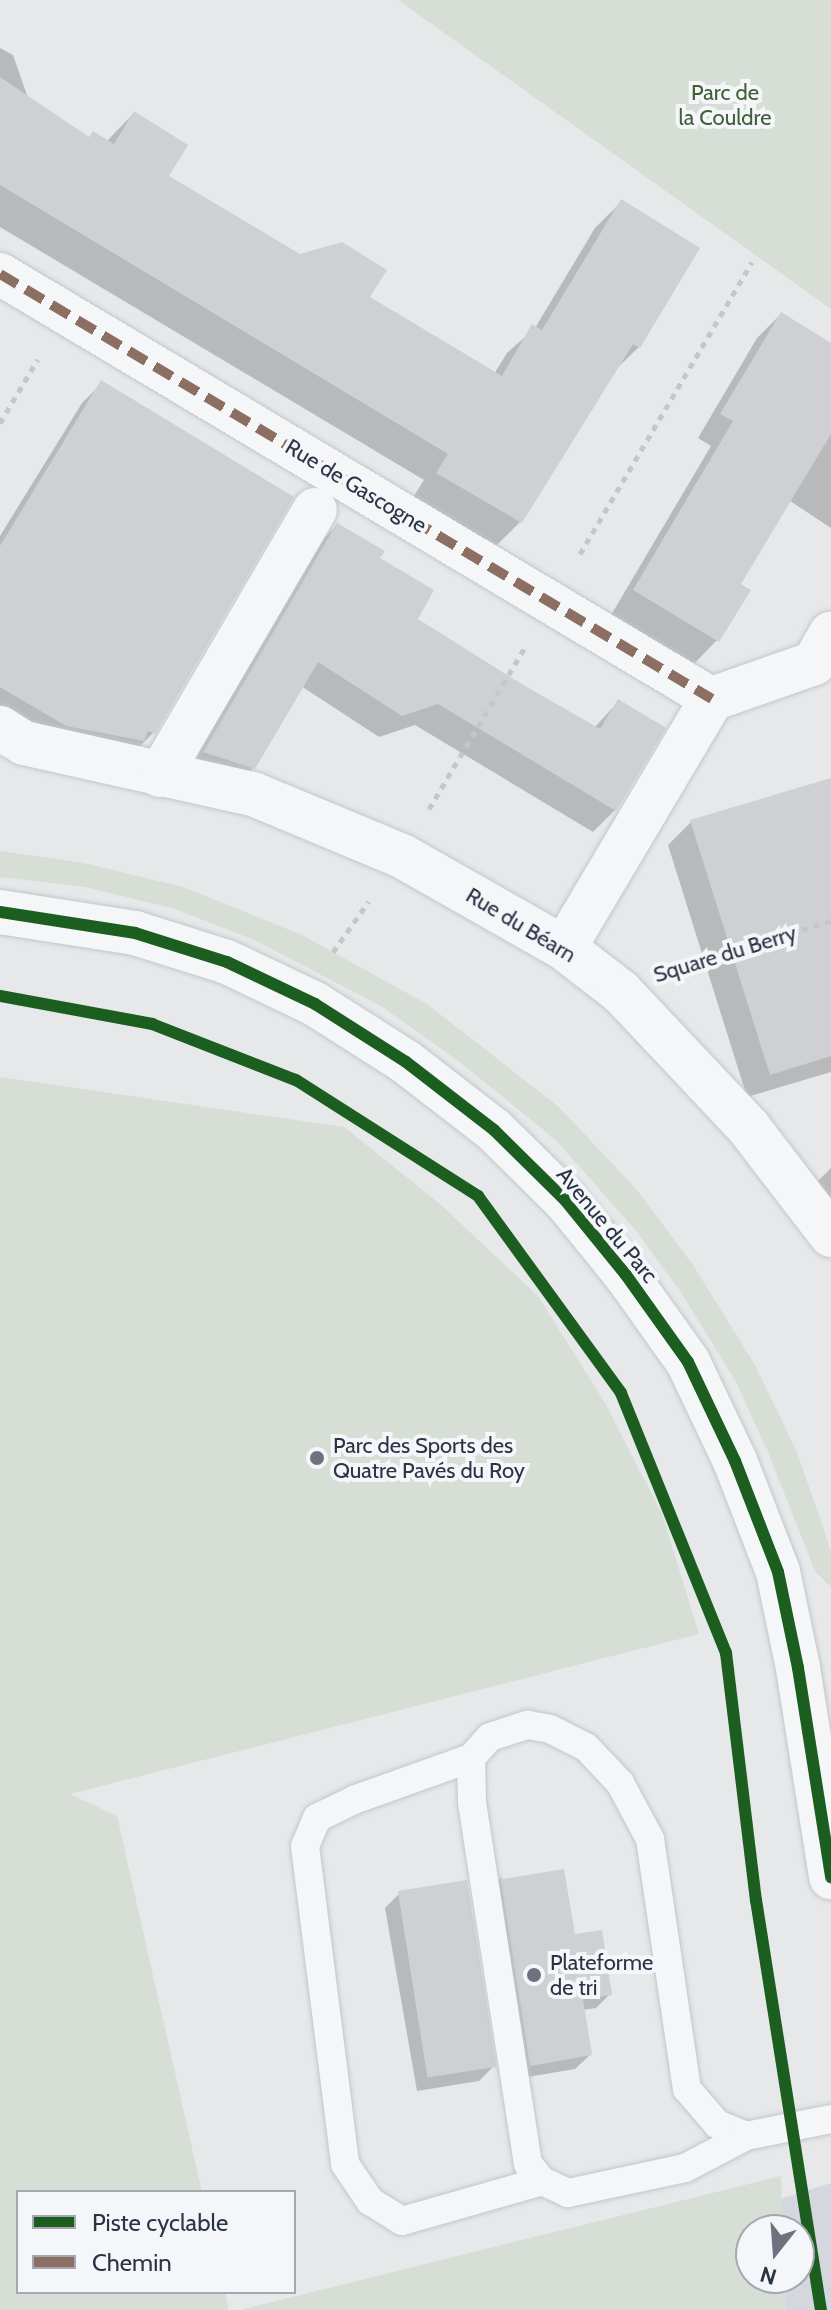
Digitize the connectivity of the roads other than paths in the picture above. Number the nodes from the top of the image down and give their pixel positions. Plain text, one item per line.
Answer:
1 (0, 274) edge
2 (315, 510) dead end
3 (831, 633) edge
4 (712, 699) junction
5 (0, 728) edge
6 (160, 775) junction
7 (0, 912) edge
8 (564, 948) junction
9 (831, 1235) edge
10 (471, 1758) junction
11 (831, 1877) edge
12 (831, 2119) edge
13 (746, 2136) junction
14 (542, 2181) junction

1 - 4 street, Rue de Gascogne
2 - 6 street
3 - 4 street
4 - 8 street
5 - 6 street, Rue du Béarn
6 - 8 street, Rue du Béarn
7 - 11 street, Avenue du Parc
8 - 9 street, Rue du Béarn
10 - 13 lane
10 - 14 lane
10 - 14 lane
12 - 13 lane
13 - 14 lane

